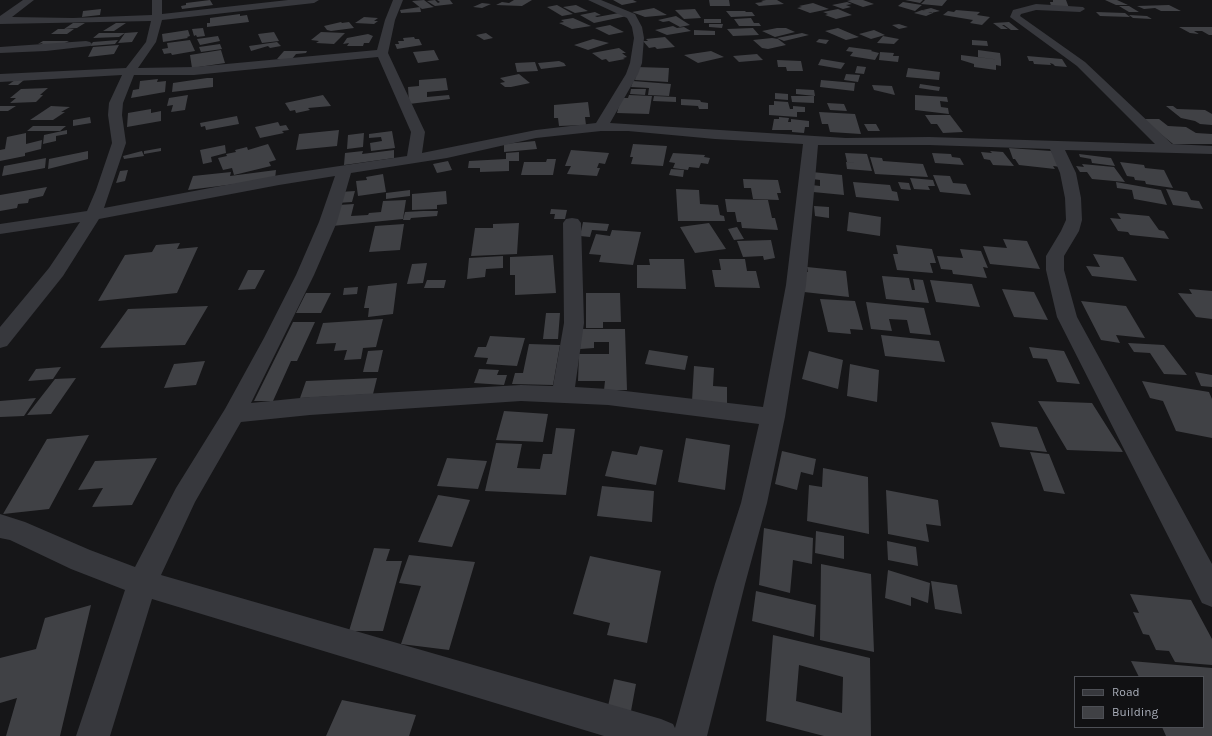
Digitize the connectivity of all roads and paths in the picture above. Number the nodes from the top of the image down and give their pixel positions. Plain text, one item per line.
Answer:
1 (30, 0) edge
2 (157, 0) edge
3 (314, 0) edge
4 (398, 0) edge
5 (593, 0) edge
6 (18, 7) junction
7 (0, 8) edge
8 (1080, 9) dead end
9 (157, 18) junction
10 (1, 20) edge
11 (86, 44) dead end
12 (0, 50) edge
13 (382, 53) junction
14 (130, 71) junction
15 (0, 78) edge
16 (601, 127) junction
17 (811, 140) junction
18 (1056, 146) junction
19 (1168, 149) junction
20 (1212, 150) edge
21 (414, 158) junction
22 (345, 168) junction
23 (93, 216) junction
24 (572, 223) dead end
25 (0, 229) edge
26 (0, 341) edge
27 (563, 394) junction
28 (234, 414) junction
29 (773, 417) junction
30 (0, 526) edge
31 (142, 583) junction
32 (1212, 593) edge
33 (93, 736) edge
34 (661, 736) edge
35 (690, 736) edge

1 - 6 street
2 - 9 street
3 - 9 street
4 - 13 street
5 - 16 street
6 - 7 street
6 - 10 street
8 - 19 street
9 - 10 street
9 - 14 street
11 - 12 street
13 - 14 street
13 - 21 street
14 - 15 street
14 - 23 street
16 - 17 street
16 - 21 street
17 - 18 street
17 - 29 street
18 - 19 street
18 - 32 street
19 - 20 street
21 - 22 street
22 - 23 street
22 - 28 street
23 - 25 street
23 - 26 street
24 - 27 street
27 - 28 street
27 - 29 street
28 - 31 street
29 - 35 street
30 - 31 street
31 - 33 street
31 - 34 street

